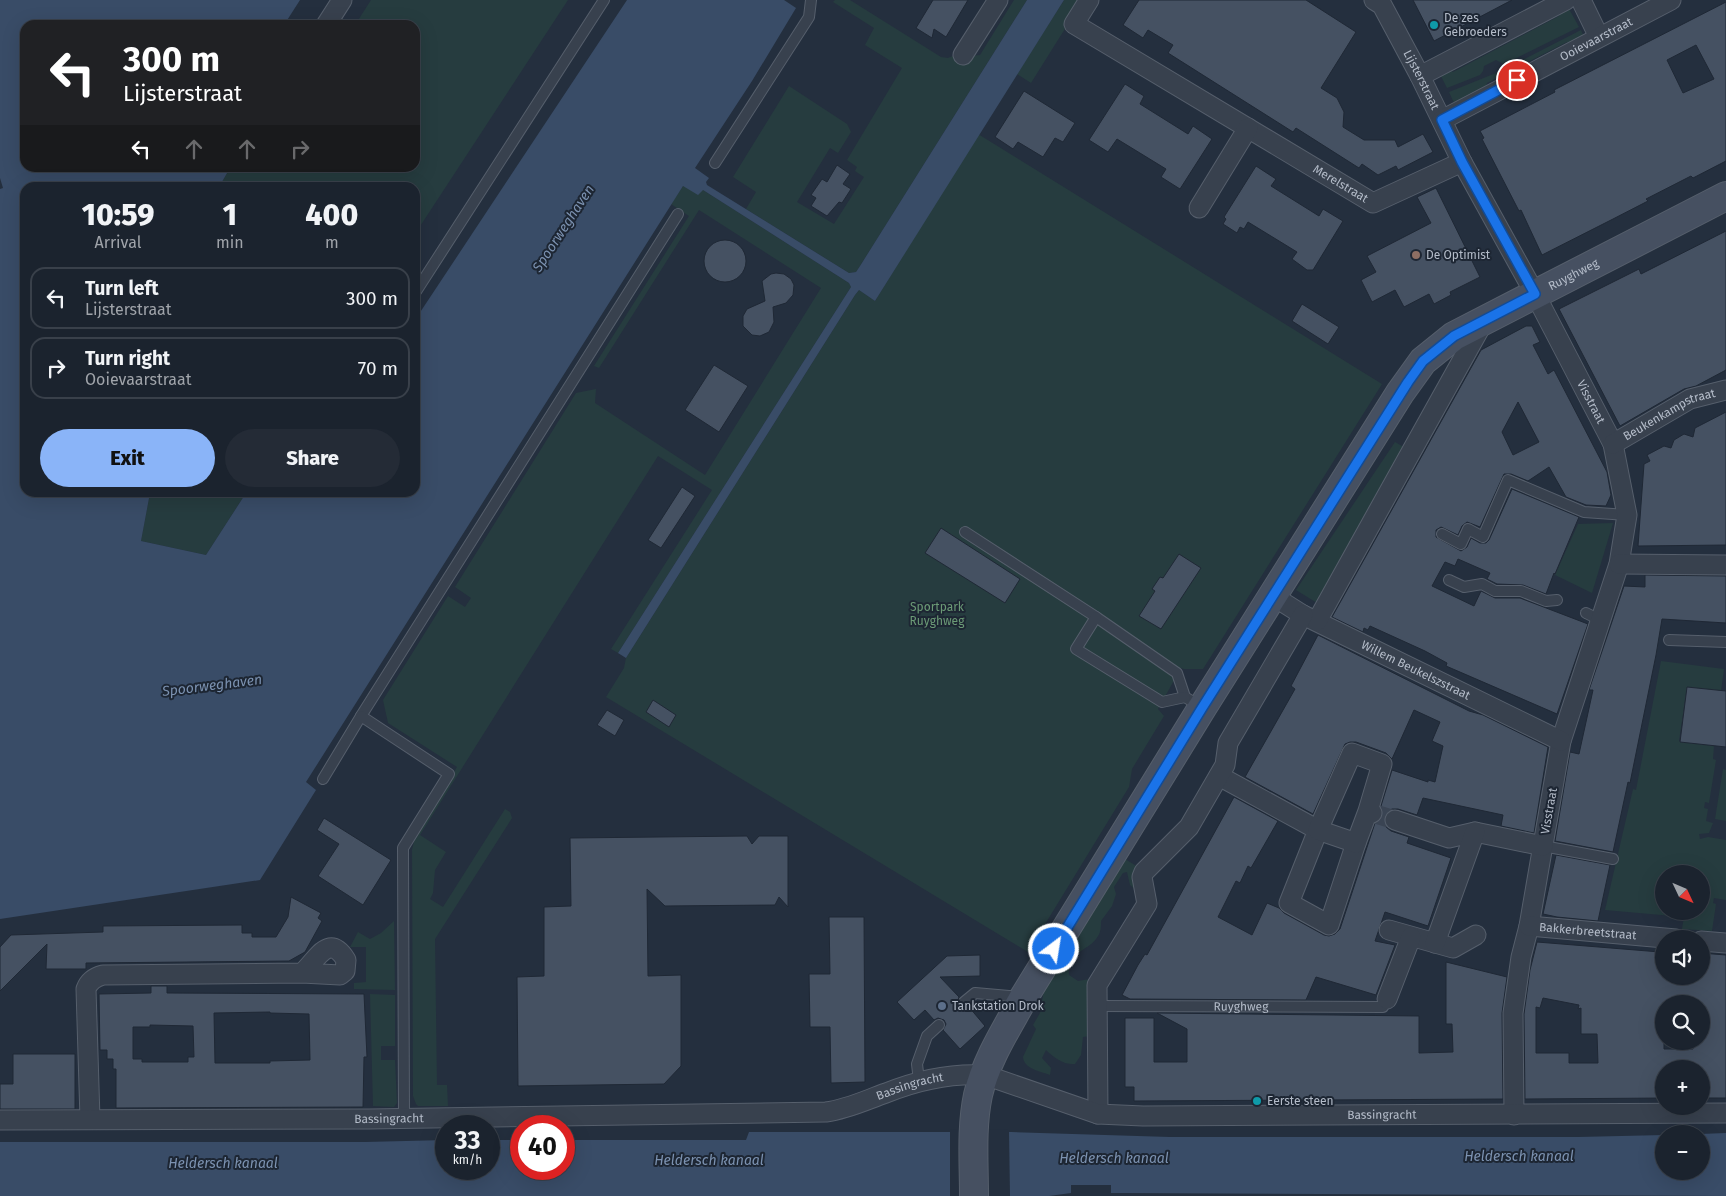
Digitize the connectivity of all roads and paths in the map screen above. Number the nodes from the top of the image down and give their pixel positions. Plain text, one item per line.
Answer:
1 (342, 0) edge
2 (604, 0) edge
3 (810, 0) edge
4 (998, 0) edge
5 (1089, 0) edge
6 (1374, 0) edge
7 (1566, 0) edge
8 (1581, 0) edge
9 (1671, 0) edge
10 (329, 20) edge
11 (1600, 37) junction
12 (963, 55) dead end
13 (1420, 76) junction
14 (1442, 120) junction
15 (1248, 128) junction
16 (1462, 162) junction
17 (715, 163) dead end
18 (1726, 196) edge
19 (1199, 208) dead end
20 (678, 214) dead end
21 (420, 285) edge
22 (1535, 294) junction
23 (1484, 320) junction
24 (1726, 390) edge
25 (1613, 444) junction
26 (1627, 515) junction
27 (965, 532) dead end
28 (1442, 534) dead end
29 (1619, 564) junction
30 (1726, 565) edge
31 (1449, 580) dead end
32 (1273, 596) junction
33 (1557, 600) dead end
34 (1096, 617) junction
35 (1310, 618) junction
36 (1669, 640) dead end
37 (1726, 642) edge
38 (1193, 702) junction
39 (361, 716) junction
40 (1561, 741) junction
41 (1220, 776) junction
42 (323, 779) dead end
43 (1395, 820) tunnel mouth
44 (1312, 827) junction
45 (1475, 832) junction
46 (1356, 843) junction
47 (1543, 846) junction
48 (1613, 860) dead end
49 (1529, 926) junction
50 (1389, 930) dead end
51 (1476, 935) dead end
52 (1411, 937) junction
53 (1655, 937) edge
54 (1710, 942) edge
55 (1434, 943) junction
56 (1726, 943) edge
57 (302, 974) dead end
58 (1024, 997) junction
59 (964, 1002) dead end
60 (1385, 1003) joint
61 (1097, 1006) junction
62 (939, 1025) dead end
63 (985, 1075) junction
64 (919, 1081) junction
65 (1726, 1113) edge
66 (1098, 1114) junction
67 (1514, 1115) junction
68 (404, 1118) junction
69 (90, 1119) junction
70 (0, 1120) edge
71 (982, 1121) junction
72 (974, 1196) edge
73 (992, 1196) edge

1 - 10 street
2 - 21 lane
3 - 17 lane
4 - 12 street
5 - 15 street, Merelstraat
6 - 13 street, Lijsterstraat
7 - 13 street
8 - 11 street
9 - 11 street, Ooievaarstraat
11 - 14 street, Ooievaarstraat
13 - 14 street, Lijsterstraat
14 - 16 street, Lijsterstraat
15 - 16 street, Merelstraat
15 - 19 street
16 - 22 street, Lijsterstraat
18 - 22 street, Ruyghweg
20 - 39 lane
22 - 23 street, Ruyghweg
22 - 25 street, Visstraat
23 - 32 street, Ruyghweg
23 - 35 street
24 - 25 street, Beukenkampstraat
25 - 26 street, Visstraat
26 - 28 lane
26 - 29 street, Visstraat
27 - 34 lane
29 - 30 street
29 - 40 street, Visstraat
31 - 33 lane
32 - 35 street, Willem Beukelszstraat
32 - 38 street, Ruyghweg
34 - 38 lane
34 - 38 lane
35 - 40 street, Willem Beukelszstraat
35 - 41 street
36 - 37 lane
38 - 58 street, Ruyghweg
39 - 42 lane
39 - 68 lane
40 - 47 street, Visstraat
41 - 44 street
41 - 61 street
43 - 45 street
44 - 46 street
44 - 46 street
44 - 46 street
45 - 47 street
45 - 55 street
47 - 48 lane
47 - 49 street, Visstraat
49 - 53 street, Bakkerbreetstraat
49 - 67 street, Visstraat
50 - 52 street
51 - 55 street
52 - 55 street
52 - 60 street
54 - 56 street
57 - 69 street
58 - 59 lane
58 - 63 street, Ruyghweg
60 - 61 lane, Ruyghweg
61 - 66 street
62 - 64 lane
63 - 64 street, Bassingracht
63 - 66 street, Bassingracht
63 - 71 street, Ruyghweg
64 - 68 street, Bassingracht
65 - 67 street, Bassingracht
66 - 67 street, Bassingracht
68 - 69 street, Bassingracht
69 - 70 street, Bassingracht
71 - 72 street, Ruyghweg
71 - 73 street, Ruyghweg

